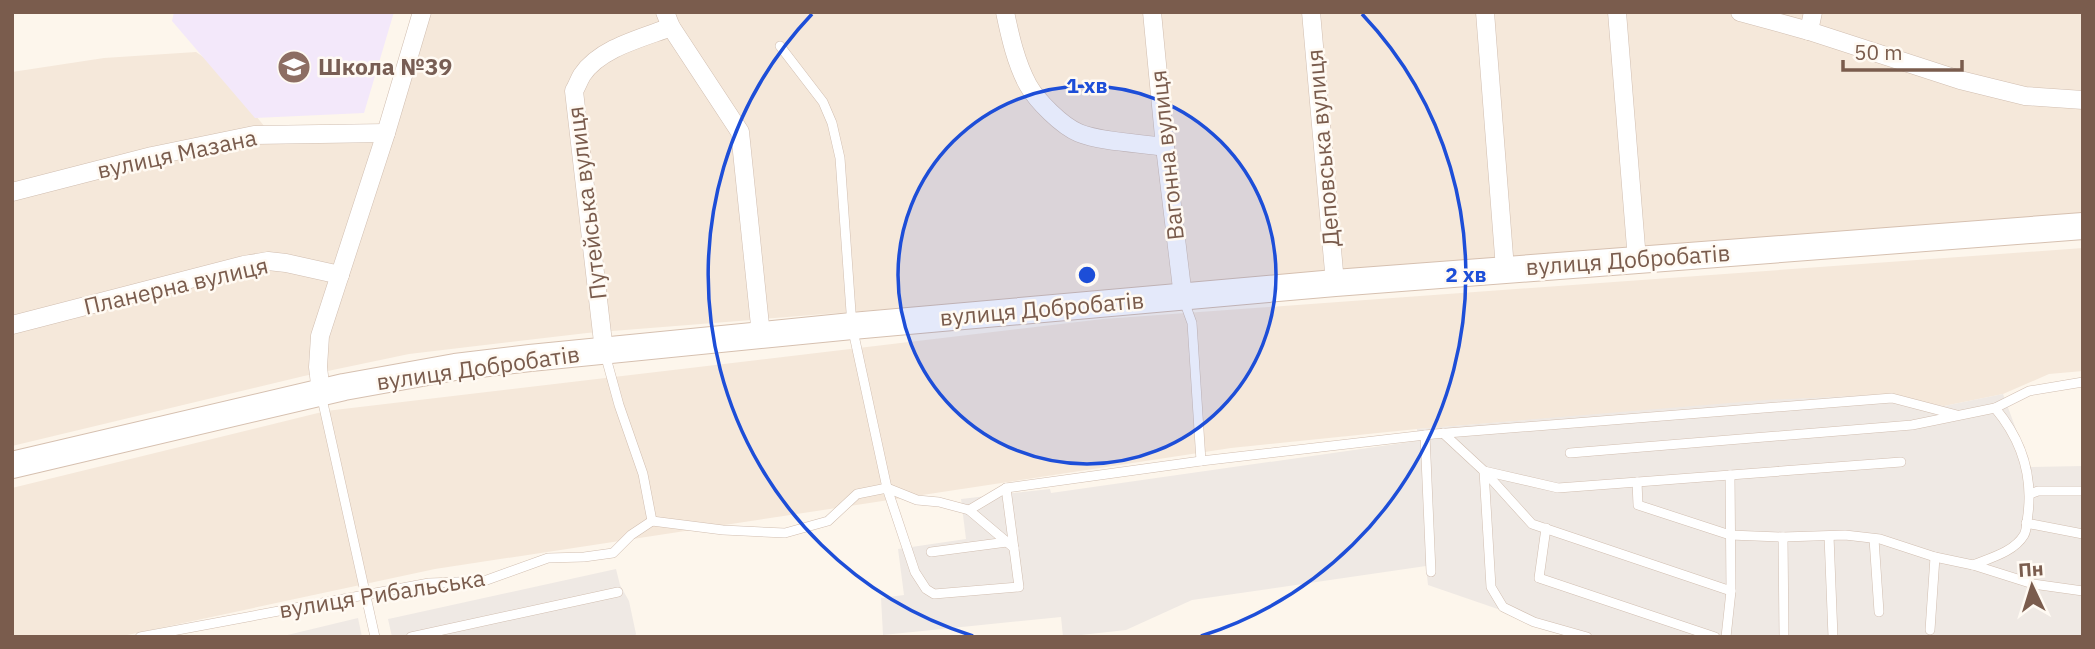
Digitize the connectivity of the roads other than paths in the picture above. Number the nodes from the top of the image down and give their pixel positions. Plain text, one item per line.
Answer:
1 (422, 12) edge
2 (1005, 12) edge
3 (1152, 12) edge
4 (1311, 12) edge
5 (1485, 12) edge
6 (1617, 12) edge
7 (1740, 12) edge
8 (1813, 12) edge
9 (668, 19) edge
10 (1809, 31) junction
11 (780, 46) dead end
12 (2083, 100) edge
13 (386, 133) junction
14 (1165, 147) junction
15 (12, 192) edge
16 (2083, 226) edge
17 (1637, 260) junction
18 (1506, 269) junction
19 (340, 275) junction
20 (1335, 284) junction
21 (1183, 297) junction
22 (12, 325) edge
23 (852, 326) junction
24 (761, 335) junction
25 (604, 351) junction
26 (2083, 382) edge
27 (321, 393) junction
28 (1995, 408) junction
29 (1957, 415) junction
30 (1443, 433) junction
31 (1425, 435) junction
32 (1570, 453) dead end
33 (1201, 461) junction
34 (1901, 462) dead end
35 (12, 465) edge
36 (1484, 471) junction
37 (1730, 475) junction
38 (1637, 482) junction
39 (887, 488) junction
40 (1006, 488) junction
41 (2083, 491) edge
42 (2030, 494) junction
43 (969, 510) junction
44 (652, 520) junction
45 (2026, 523) junction
46 (1545, 528) junction
47 (2083, 534) edge
48 (1730, 535) junction
49 (1829, 536) junction
50 (1783, 537) junction
51 (1874, 539) junction
52 (1010, 545) junction
53 (931, 552) dead end
54 (1935, 557) junction
55 (1973, 565) junction
56 (1431, 572) dead end
57 (1731, 591) junction
58 (2083, 591) edge
59 (618, 592) dead end
60 (365, 594) junction
61 (1879, 612) dead end
62 (1930, 630) dead end
63 (140, 637) edge
64 (374, 637) edge
65 (411, 637) edge
66 (1587, 637) edge
67 (1715, 637) edge
68 (1726, 637) edge
69 (1784, 637) edge
70 (1833, 637) edge

1 - 13 street
2 - 14 street
3 - 14 street, Вагонна вулиця
4 - 20 street, Деповська вулиця
5 - 18 street
6 - 17 street
7 - 10 street
8 - 10 street
9 - 24 street
9 - 25 street, Путейська вулиця
10 - 12 street
11 - 23 lane
13 - 15 street, вулиця Мазана
13 - 19 street
14 - 21 street, Вагонна вулиця
16 - 17 street, вулиця Добробатів
17 - 18 street, вулиця Добробатів
18 - 20 street, вулиця Добробатів
19 - 22 street, Планерна вулиця
19 - 27 street
20 - 21 street, вулиця Добробатів
21 - 23 street, вулиця Добробатів
21 - 33 lane
23 - 24 street, вулиця Добробатів
23 - 39 lane
24 - 25 street, вулиця Добробатів
25 - 27 street, вулиця Добробатів
25 - 44 lane
26 - 28 lane
27 - 35 street, вулиця Добробатів
27 - 60 lane
28 - 29 lane
28 - 42 lane
29 - 30 lane
29 - 32 lane
30 - 31 lane
30 - 36 lane
31 - 33 lane
31 - 56 lane
33 - 40 lane
34 - 37 lane
36 - 38 lane
36 - 46 lane
36 - 66 lane
37 - 38 lane
37 - 48 lane
38 - 48 lane
39 - 43 lane
39 - 44 lane
39 - 52 lane
40 - 43 lane
40 - 52 lane
41 - 42 lane
42 - 45 lane
43 - 52 lane
44 - 60 lane, вулиця Рибальська
45 - 47 lane
45 - 55 lane
46 - 57 lane
46 - 67 lane
48 - 50 lane
48 - 57 lane
49 - 50 lane
49 - 51 lane
49 - 70 lane
50 - 69 lane
51 - 54 lane
51 - 61 lane
52 - 53 lane
54 - 55 lane
54 - 62 lane
55 - 58 lane
57 - 68 lane
59 - 65 lane
60 - 63 lane, вулиця Рибальська
60 - 64 lane

